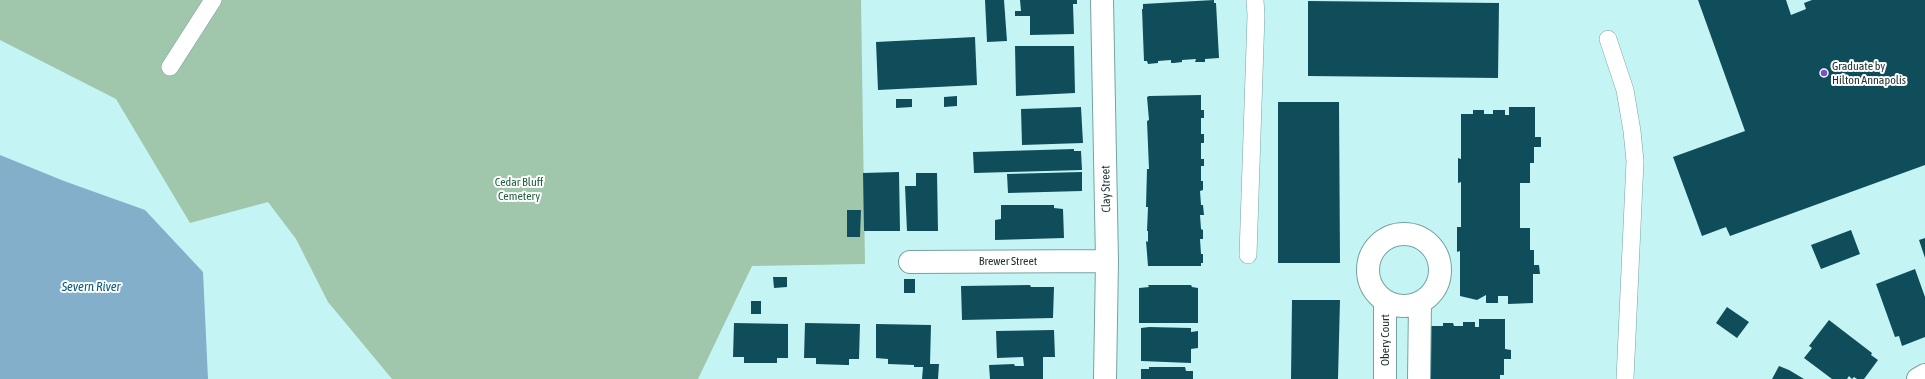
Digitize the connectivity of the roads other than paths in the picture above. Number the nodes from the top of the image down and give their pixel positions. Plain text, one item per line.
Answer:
1 (213, 0) edge
2 (1102, 0) edge
3 (1255, 0) edge
4 (1608, 40) dead end
5 (170, 67) dead end
6 (1248, 254) dead end
7 (1107, 261) junction
8 (910, 262) dead end
9 (1385, 301) junction
10 (1420, 303) junction
11 (1925, 375) edge
12 (1105, 379) edge
13 (1385, 379) edge
14 (1419, 379) edge
15 (1625, 379) edge
16 (1918, 379) edge

1 - 5 lane
2 - 7 street, Clay Street
3 - 6 lane
4 - 15 lane
7 - 8 street, Brewer Street
7 - 12 street, Clay Street
9 - 10 street, Obery Court
9 - 10 street, Obery Court
9 - 13 street, Obery Court
10 - 14 street
11 - 16 street

